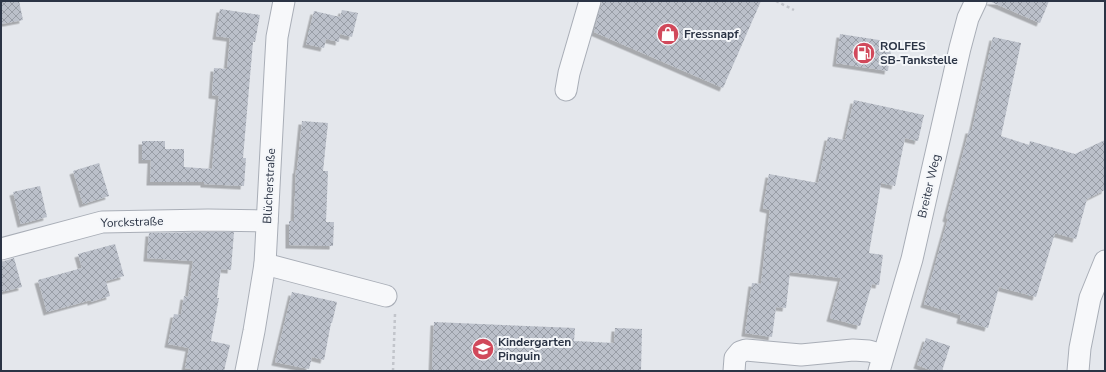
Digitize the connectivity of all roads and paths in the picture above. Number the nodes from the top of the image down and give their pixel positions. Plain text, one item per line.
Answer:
1 (284, 1) edge
2 (590, 1) edge
3 (776, 1) edge
4 (976, 1) edge
5 (794, 10) dead end
6 (566, 90) dead end
7 (267, 221) junction
8 (1, 249) edge
9 (1105, 261) edge
10 (264, 264) junction
11 (386, 296) joint
12 (881, 363) edge
13 (246, 371) edge
14 (393, 371) edge
15 (734, 371) edge
16 (1078, 371) edge

1 - 7 street, Blücherstraße
2 - 6 street
3 - 5 path
4 - 12 street, Breiter Weg
7 - 8 street, Yorckstraße
7 - 10 street, Blücherstraße
9 - 16 street
10 - 11 street
10 - 13 street, Blücherstraße
11 - 14 path
12 - 15 street

